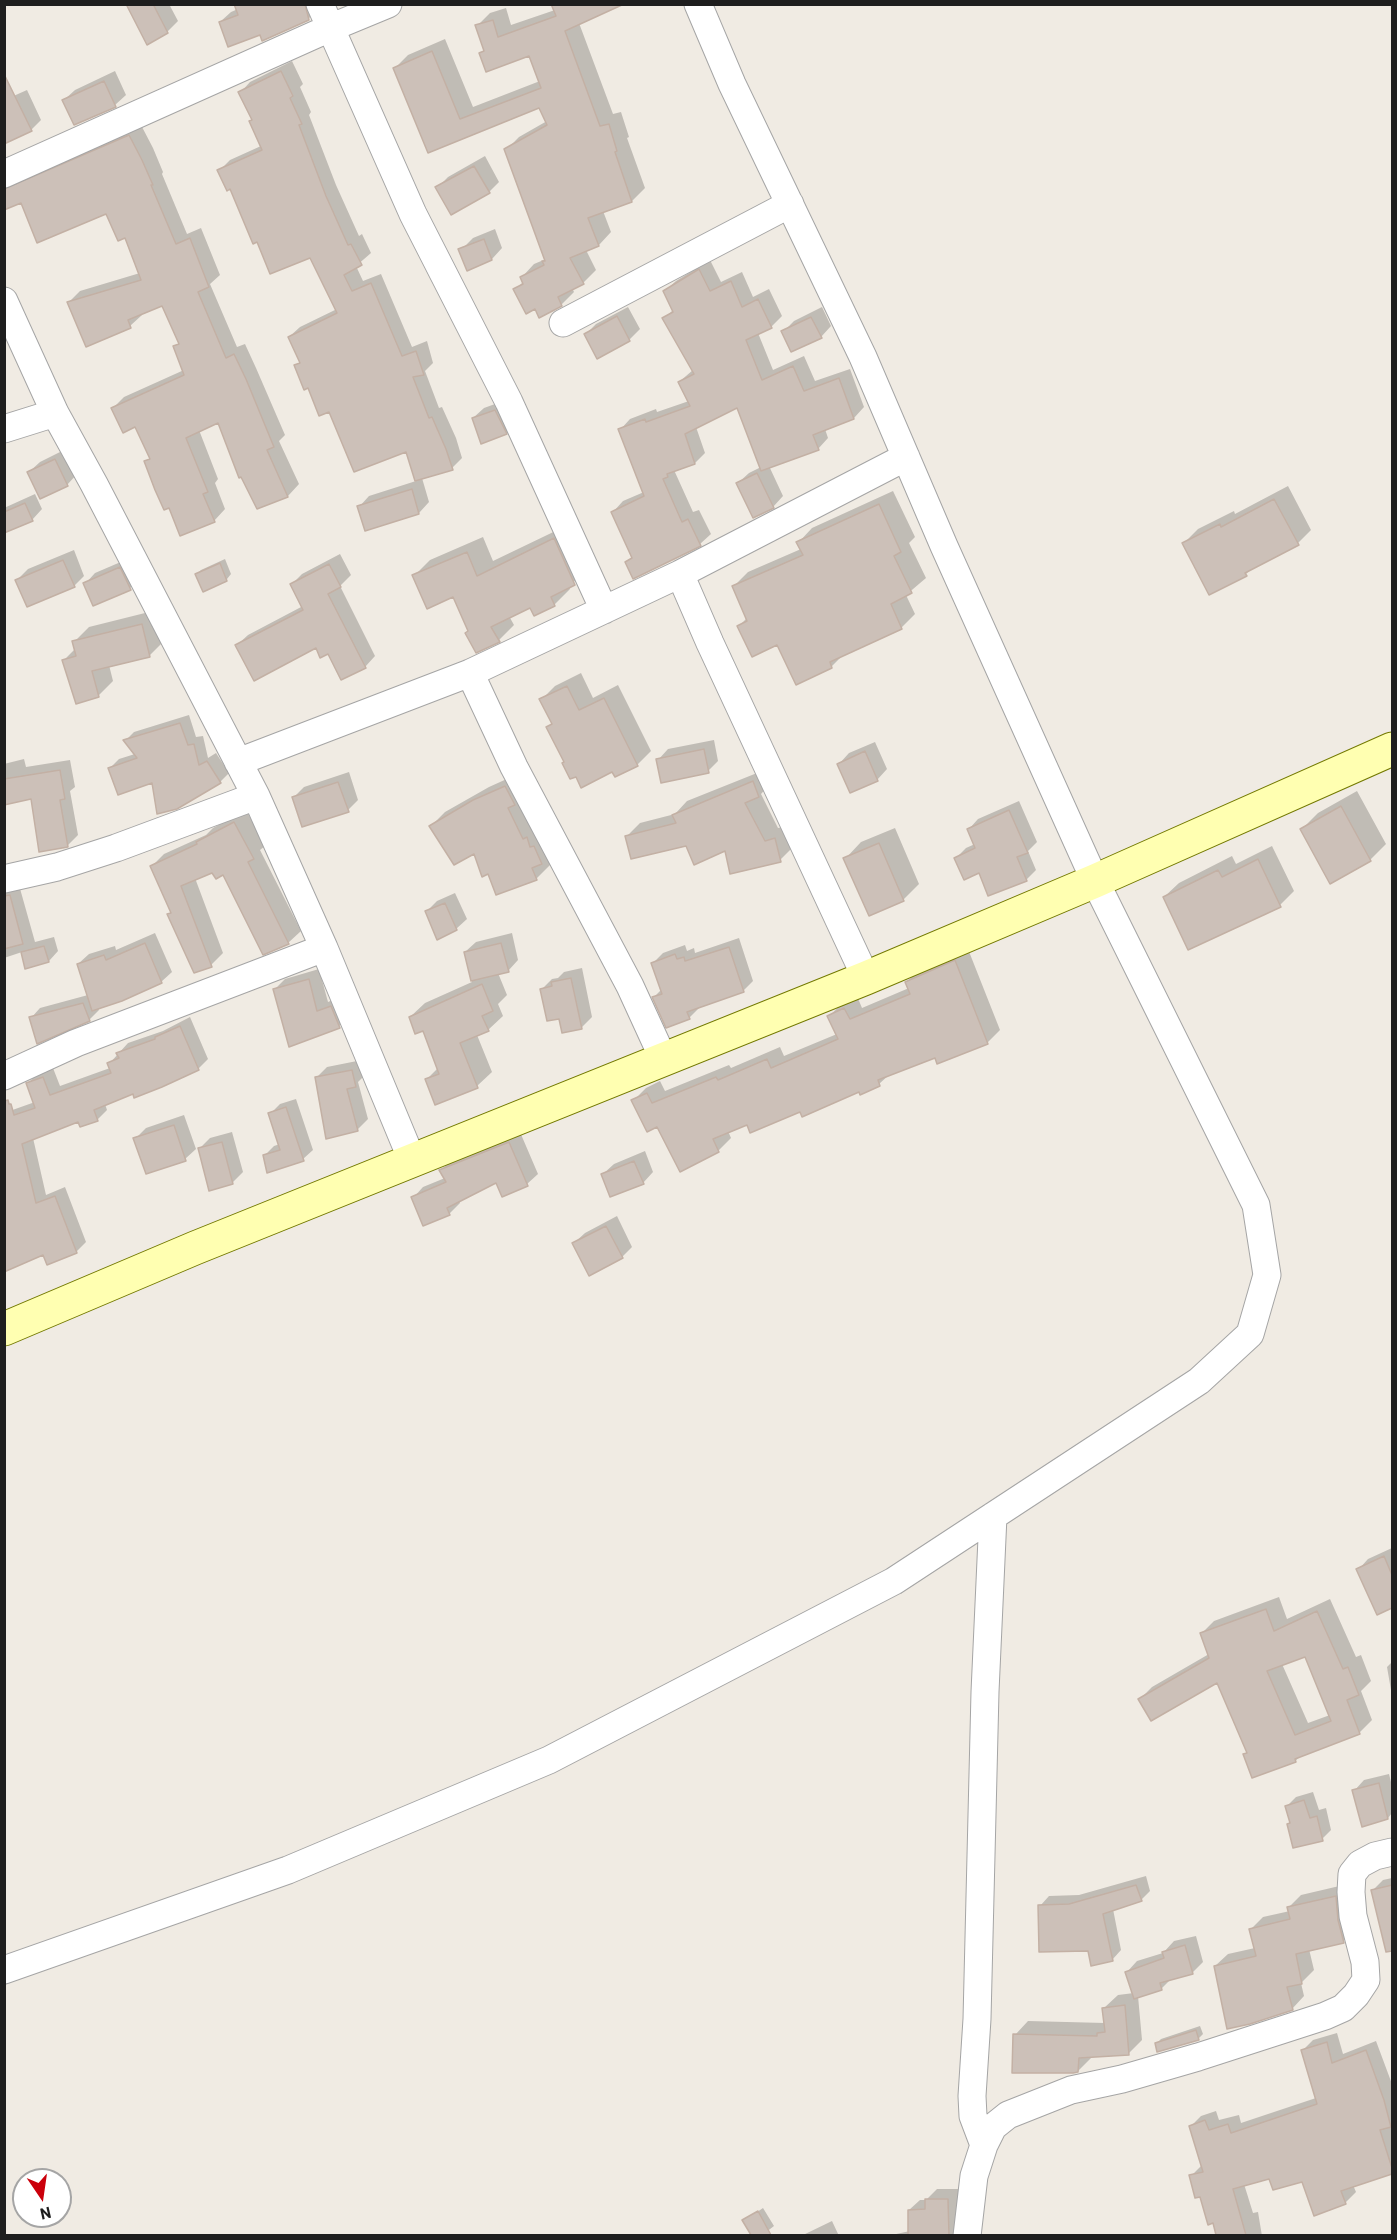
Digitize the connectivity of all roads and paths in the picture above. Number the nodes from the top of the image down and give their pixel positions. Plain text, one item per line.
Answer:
1 (388, 4) edge
2 (698, 4) edge
3 (325, 16) edge
4 (4, 174) edge
5 (790, 204) junction
6 (4, 301) edge
7 (563, 323) dead end
8 (55, 413) junction
9 (4, 429) edge
10 (906, 457) junction
11 (680, 574) junction
12 (604, 610) junction
13 (470, 673) junction
14 (1392, 749) edge
15 (238, 762) junction
16 (256, 796) junction
17 (4, 879) edge
18 (1095, 881) junction
19 (324, 948) junction
20 (866, 978) junction
21 (663, 1058) junction
22 (4, 1076) edge
23 (412, 1160) junction
24 (4, 1329) edge
25 (993, 1516) junction
26 (1392, 1852) edge
27 (4, 1970) edge
28 (984, 2145) junction
29 (967, 2235) edge

1 - 3 street
2 - 5 street
3 - 4 street
3 - 12 street
5 - 7 street
5 - 10 street
6 - 8 street
8 - 9 street
8 - 15 street
10 - 11 street
10 - 18 street
11 - 12 street
11 - 20 street
12 - 13 street
13 - 15 street
13 - 21 street
14 - 18 street
15 - 16 street
16 - 17 street
16 - 19 street
18 - 20 street
18 - 25 street
19 - 22 street
19 - 23 street
20 - 21 street
21 - 23 street
23 - 24 street
25 - 27 street
25 - 28 street
26 - 28 street
28 - 29 street

